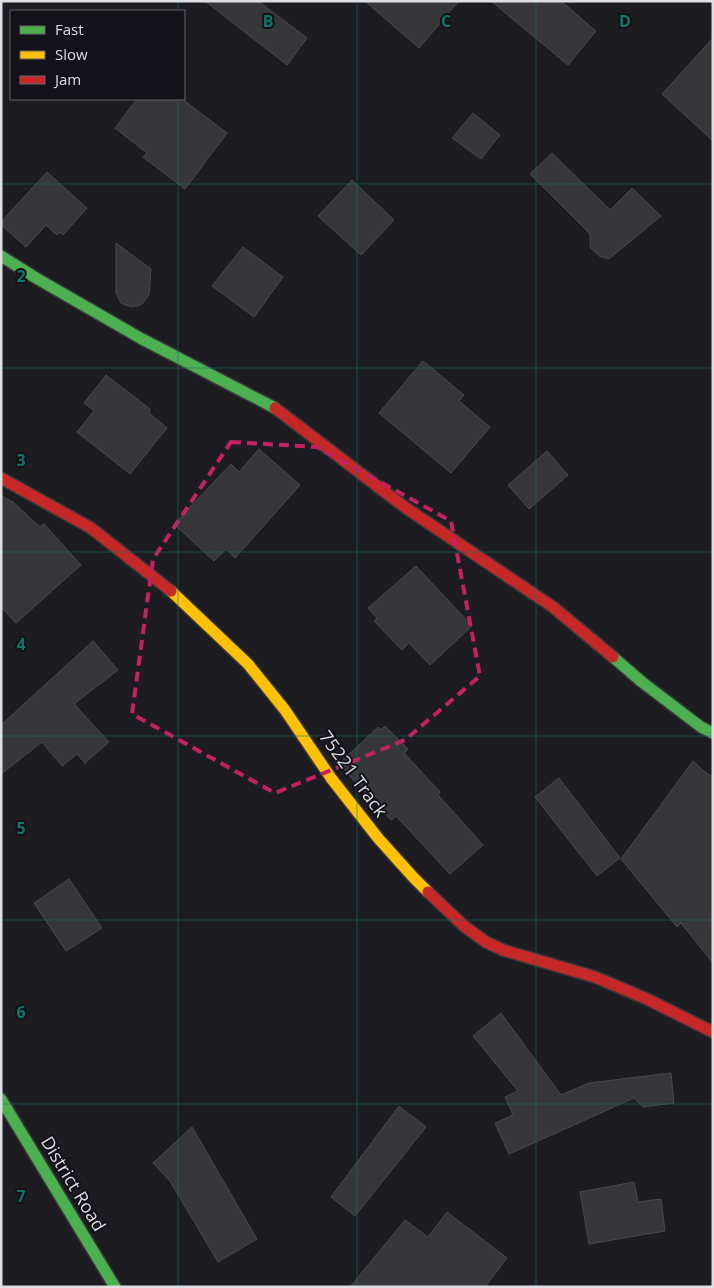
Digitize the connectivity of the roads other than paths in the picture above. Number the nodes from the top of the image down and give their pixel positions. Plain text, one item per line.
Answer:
1 (1, 256) edge
2 (1, 478) edge
3 (713, 733) edge
4 (713, 1032) edge
5 (1, 1099) edge
6 (114, 1287) edge

1 - 3 street
2 - 4 street, 75221 Track
5 - 6 street, District Road

